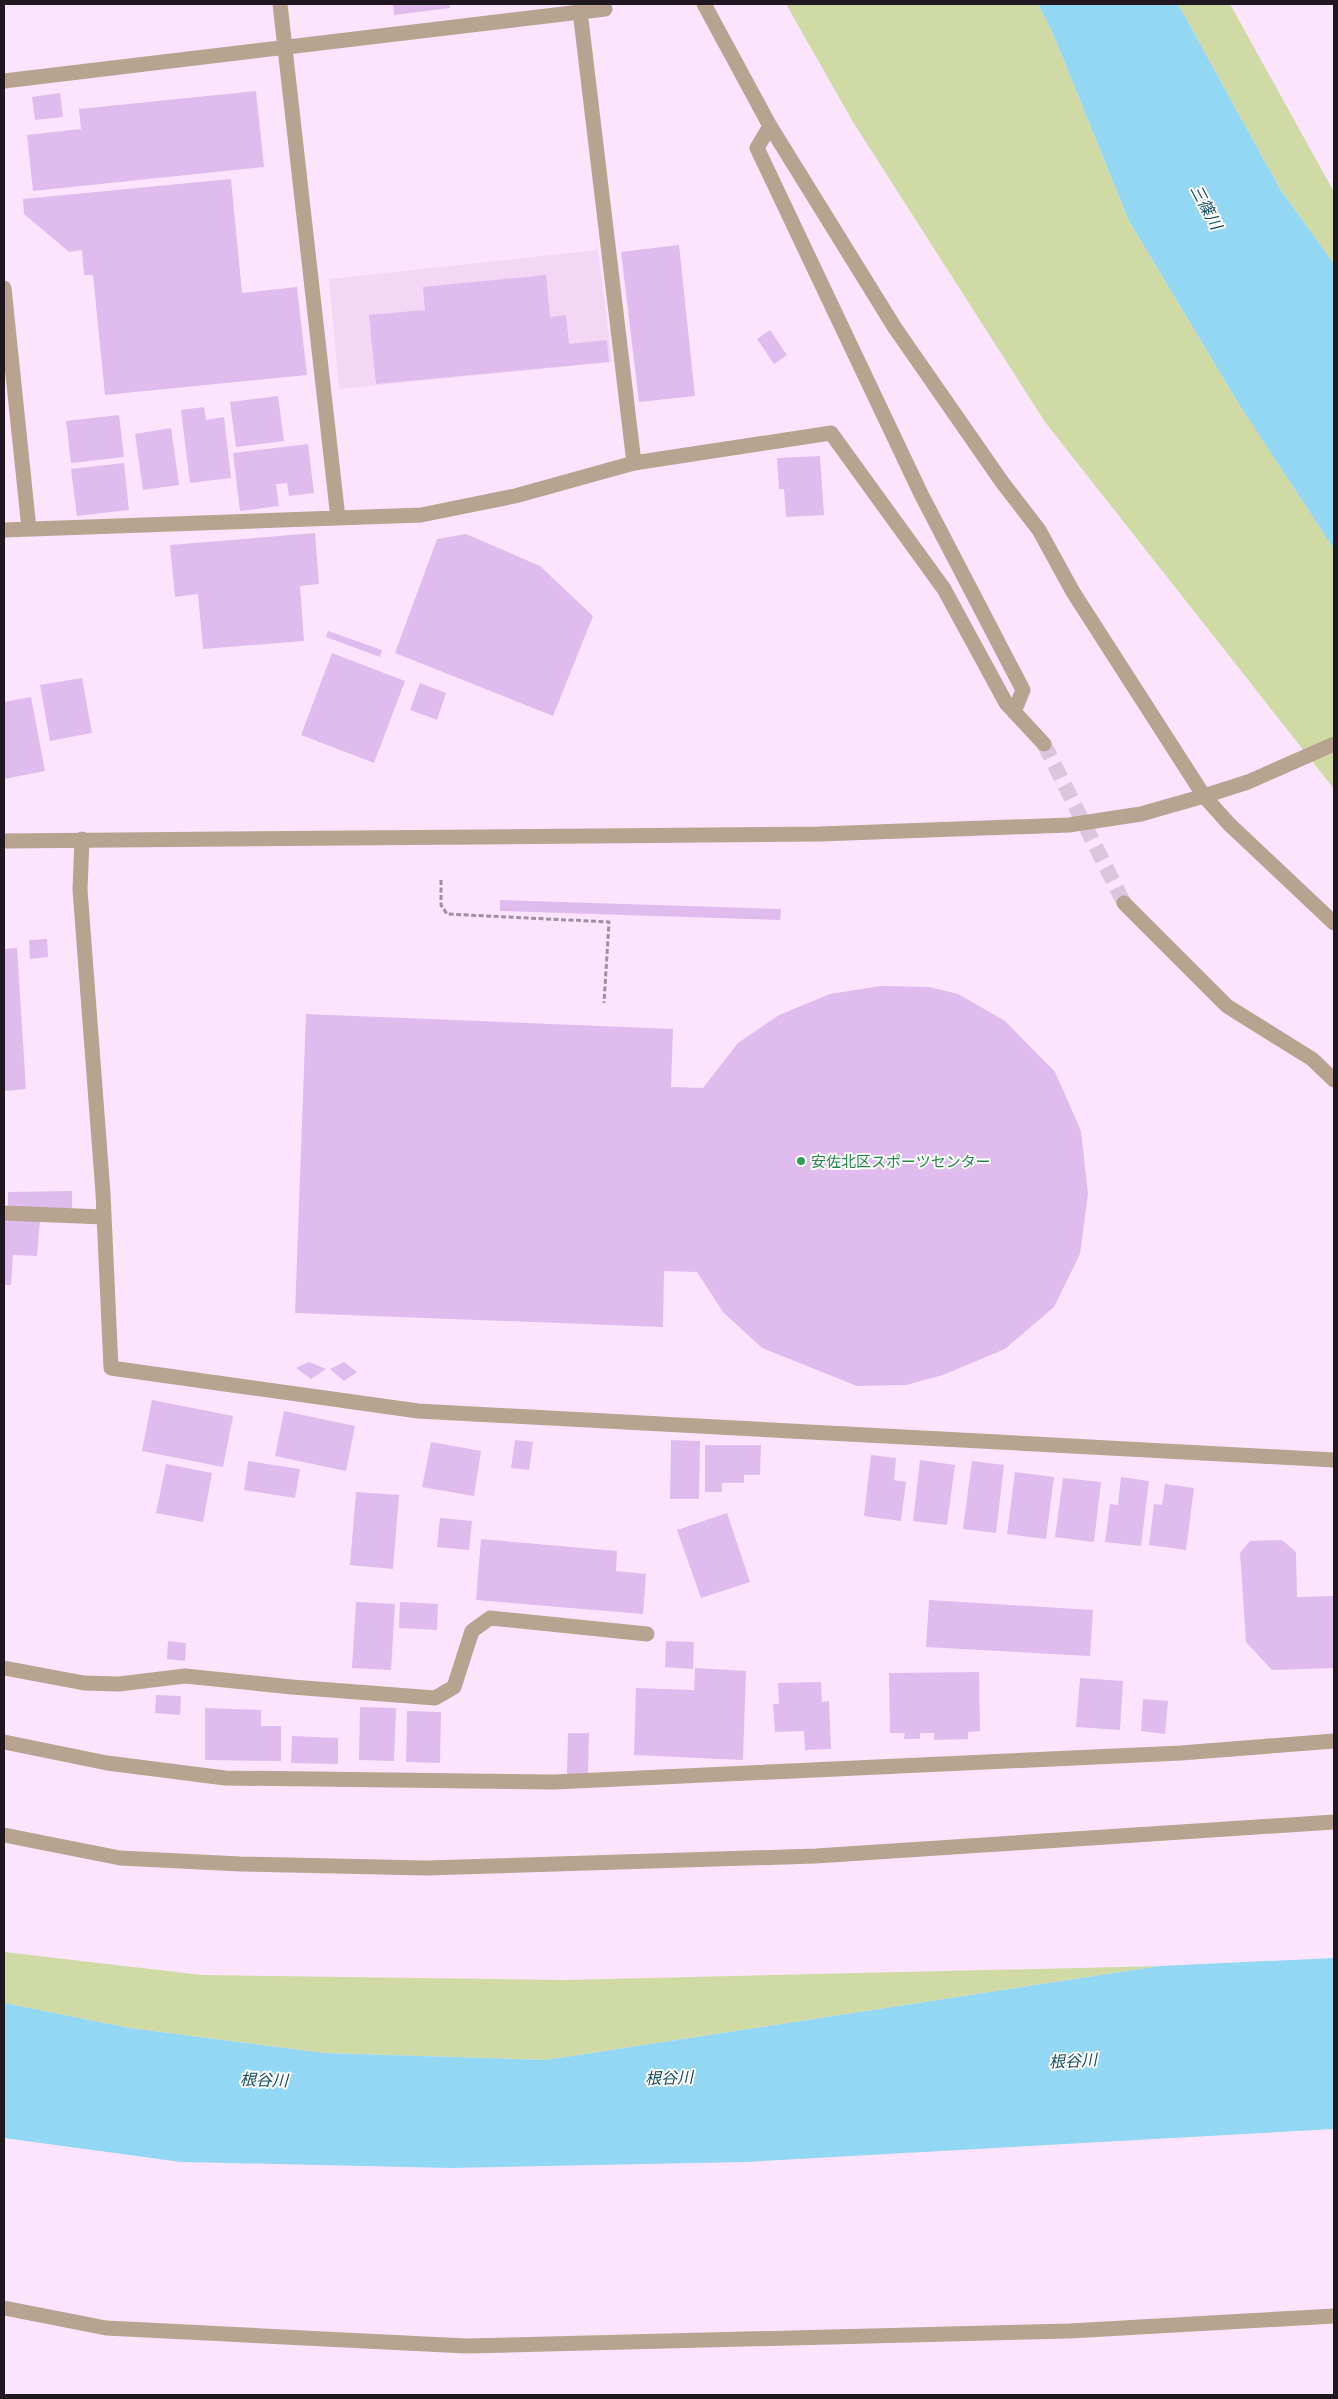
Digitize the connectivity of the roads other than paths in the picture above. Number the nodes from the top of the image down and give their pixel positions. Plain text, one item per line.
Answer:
1 (280, 4) edge
2 (704, 4) edge
3 (605, 9) dead end
4 (580, 12) junction
5 (284, 47) junction
6 (4, 81) edge
7 (770, 126) junction
8 (4, 288) edge
9 (634, 463) junction
10 (338, 518) junction
11 (29, 529) junction
12 (4, 530) edge
13 (1014, 712) junction
14 (1044, 744) tunnel mouth
15 (1334, 744) edge
16 (1204, 796) junction
17 (82, 839) junction
18 (4, 841) edge
19 (1124, 903) tunnel mouth
20 (1334, 923) edge
21 (1334, 1080) edge
22 (4, 1213) edge
23 (104, 1217) junction
24 (1334, 1460) edge
25 (647, 1634) dead end
26 (4, 1668) edge
27 (1334, 1741) edge
28 (4, 1742) edge
29 (1334, 1822) edge
30 (4, 1835) edge
31 (4, 2308) edge
32 (1334, 2316) edge

1 - 5 street
2 - 7 street
3 - 4 street
4 - 5 street
4 - 9 street
5 - 6 street
5 - 10 street
7 - 13 street
7 - 16 street
8 - 11 street
9 - 10 street
9 - 13 street
10 - 11 street
11 - 12 street
13 - 14 street
15 - 16 street
16 - 17 street
16 - 20 street
17 - 18 street
17 - 23 street
19 - 21 street
22 - 23 street
23 - 24 street
25 - 26 street
27 - 28 street
29 - 30 street
31 - 32 street

